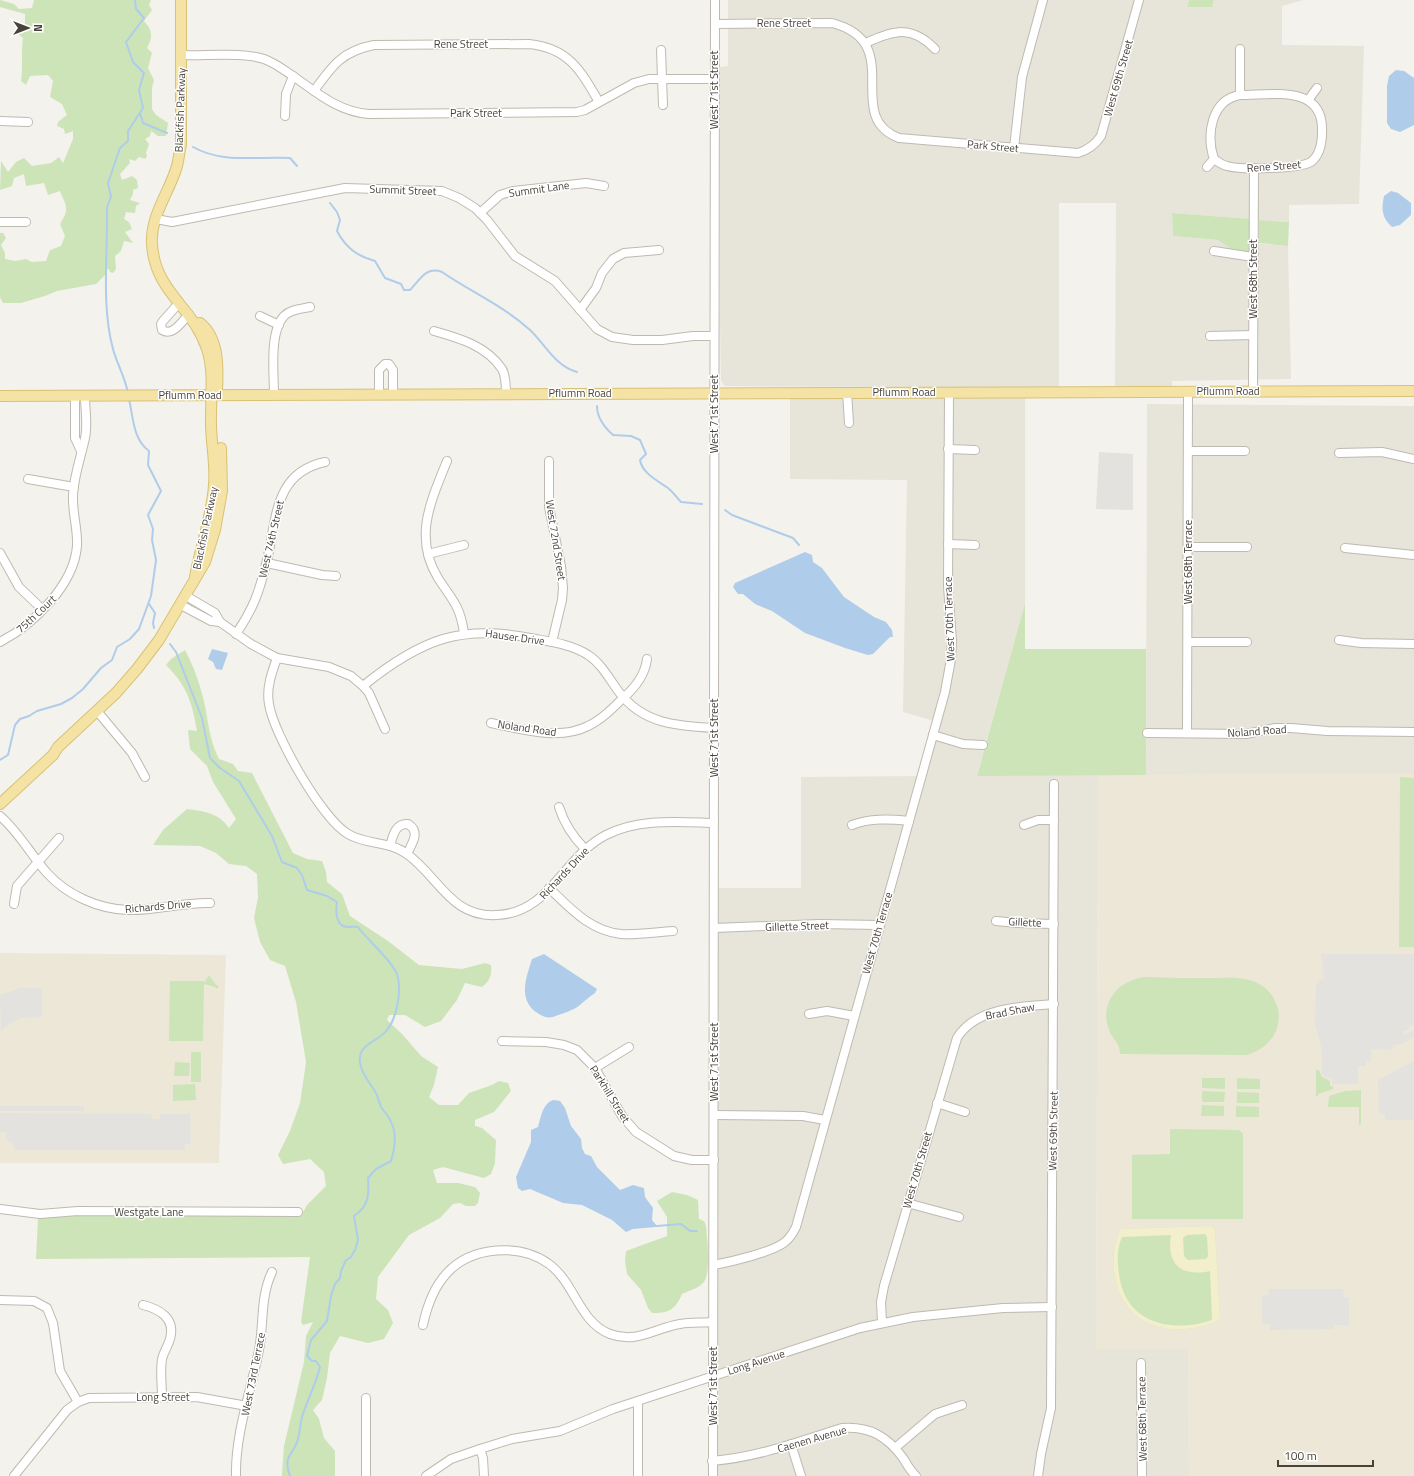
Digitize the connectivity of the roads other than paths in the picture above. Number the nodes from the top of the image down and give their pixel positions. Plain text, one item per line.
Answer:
1 (181, 0) edge
2 (715, 0) edge
3 (1043, 0) edge
4 (1139, 0) edge
5 (715, 24) junction
6 (866, 43) junction
7 (935, 49) dead end
8 (1240, 49) dead end
9 (661, 50) dead end
10 (182, 55) junction
11 (293, 76) junction
12 (662, 79) junction
13 (714, 79) junction
14 (1317, 88) dead end
15 (314, 91) junction
16 (1240, 95) junction
17 (1308, 99) junction
18 (599, 102) junction
19 (663, 105) dead end
20 (285, 116) dead end
21 (0, 121) edge
22 (28, 122) dead end
23 (1014, 148) junction
24 (1087, 150) joint
25 (1214, 159) junction
26 (1208, 167) dead end
27 (1254, 168) junction
28 (604, 186) dead end
29 (480, 212) junction
30 (156, 219) junction
31 (0, 222) edge
32 (26, 222) dead end
33 (659, 250) dead end
34 (1214, 251) dead end
35 (1253, 256) junction
36 (179, 303) junction
37 (310, 307) dead end
38 (580, 310) junction
39 (190, 315) junction
40 (260, 316) dead end
41 (279, 325) junction
42 (434, 331) dead end
43 (1253, 335) junction
44 (714, 336) junction
45 (1210, 336) dead end
46 (1188, 391) junction
47 (1253, 391) junction
48 (1414, 391) edge
49 (714, 392) junction
50 (847, 392) junction
51 (949, 392) junction
52 (274, 394) junction
53 (379, 394) junction
54 (393, 394) junction
55 (506, 394) junction
56 (214, 395) junction
57 (0, 396) edge
58 (74, 396) junction
59 (86, 396) junction
60 (849, 423) dead end
61 (948, 449) junction
62 (975, 450) dead end
63 (81, 451) junction
64 (1188, 451) junction
65 (1245, 452) dead end
66 (1339, 453) dead end
67 (1414, 459) edge
68 (447, 460) dead end
69 (549, 460) dead end
70 (325, 462) dead end
71 (28, 479) dead end
72 (74, 487) junction
73 (948, 544) junction
74 (464, 545) dead end
75 (975, 545) dead end
76 (1188, 547) junction
77 (1247, 547) dead end
78 (1345, 548) dead end
79 (0, 552) edge
80 (428, 554) junction
81 (1414, 555) edge
82 (267, 563) junction
83 (336, 576) dead end
84 (186, 596) junction
85 (181, 605) junction
86 (42, 609) junction
87 (220, 622) junction
88 (464, 633) junction
89 (236, 634) junction
90 (1339, 640) dead end
91 (0, 642) edge
92 (552, 642) junction
93 (1188, 642) junction
94 (1247, 642) dead end
95 (1414, 644) edge
96 (277, 658) junction
97 (647, 659) dead end
98 (363, 686) junction
99 (623, 698) junction
100 (97, 710) junction
101 (491, 723) dead end
102 (385, 728) dead end
103 (714, 728) junction
104 (1414, 732) edge
105 (1147, 733) dead end
106 (1187, 733) junction
107 (933, 735) junction
108 (983, 745) dead end
109 (58, 747) junction
110 (145, 777) dead end
111 (1054, 784) dead end
112 (0, 795) edge
113 (0, 804) edge
114 (559, 806) dead end
115 (0, 816) edge
116 (1054, 820) junction
117 (909, 821) junction
118 (714, 823) junction
119 (852, 825) dead end
120 (1024, 825) dead end
121 (59, 838) dead end
122 (390, 846) junction
123 (585, 849) junction
124 (407, 854) junction
125 (39, 862) junction
126 (549, 888) junction
127 (210, 902) dead end
128 (14, 904) dead end
129 (996, 920) dead end
130 (1054, 924) junction
131 (879, 925) junction
132 (714, 928) junction
133 (673, 930) dead end
134 (1054, 1004) junction
135 (809, 1014) dead end
136 (854, 1016) junction
137 (969, 1023) joint
138 (502, 1041) dead end
139 (629, 1048) dead end
140 (594, 1068) junction
141 (937, 1103) junction
142 (965, 1112) dead end
143 (714, 1116) junction
144 (824, 1120) junction
145 (714, 1160) junction
146 (908, 1203) junction
147 (0, 1209) edge
148 (298, 1212) dead end
149 (959, 1217) dead end
150 (714, 1265) junction
151 (272, 1272) dead end
152 (0, 1300) edge
153 (143, 1305) dead end
154 (1052, 1307) junction
155 (713, 1322) junction
156 (882, 1322) junction
157 (423, 1325) dead end
158 (1141, 1363) dead end
159 (713, 1375) junction
160 (162, 1397) junction
161 (366, 1398) dead end
162 (638, 1401) junction
163 (78, 1402) junction
164 (962, 1405) dead end
165 (247, 1406) junction
166 (791, 1444) junction
167 (895, 1448) junction
168 (480, 1449) junction
169 (712, 1461) junction
170 (14, 1476) edge
171 (236, 1476) edge
172 (366, 1476) edge
173 (426, 1476) edge
174 (484, 1476) edge
175 (638, 1476) edge
176 (713, 1476) edge
177 (801, 1476) edge
178 (916, 1476) edge
179 (1038, 1476) edge
180 (1142, 1476) edge

1 - 10 main road, Blackfish Parkway
2 - 5 street, West 71st Street
3 - 23 street
4 - 24 street, West 69th Street
5 - 6 street, Rene Street
5 - 13 street, West 71st Street
6 - 7 street
6 - 23 street, Park Street
8 - 16 street
9 - 12 street
10 - 11 street, Park Street
10 - 30 main road, Blackfish Parkway
11 - 15 street, Park Street
11 - 20 street
12 - 13 street, Park Street
12 - 18 street, Park Street
12 - 19 street
13 - 44 street, West 71st Street
14 - 17 street
15 - 18 street, Park Street
15 - 18 street, Rene Street
16 - 17 street
16 - 25 street
17 - 27 street, Rene Street
21 - 22 street
23 - 24 street, Park Street
25 - 26 street
25 - 27 street, Rene Street
27 - 35 street, West 68th Street
28 - 29 street, Summit Lane
29 - 30 street, Summit Street
29 - 38 street, Summit Street
30 - 36 main road, Blackfish Parkway
31 - 32 street
33 - 38 street
34 - 35 street
35 - 43 street, West 68th Street
36 - 39 main road, Blackfish Parkway
36 - 39 street
37 - 41 street
38 - 44 street, Summit Street
39 - 56 main road, Blackfish Parkway
40 - 41 street
41 - 52 street
42 - 55 street
43 - 45 street
43 - 47 street, West 68th Street
44 - 49 street, West 71st Street
46 - 47 main road, Pflumm Road
46 - 51 main road, Pflumm Road
46 - 64 street, West 68th Terrace
47 - 48 main road, Pflumm Road
49 - 50 main road, Pflumm Road
49 - 55 main road, Pflumm Road
49 - 103 street, West 71st Street
50 - 51 main road, Pflumm Road
50 - 60 street
51 - 61 street, West 70th Terrace
52 - 53 main road, Pflumm Road
52 - 56 main road, Pflumm Road
53 - 54 main road, Pflumm Road
53 - 54 street
54 - 55 main road, Pflumm Road
56 - 59 main road, Pflumm Road
56 - 84 main road, Blackfish Parkway
57 - 58 main road, Pflumm Road
58 - 59 main road, Pflumm Road
58 - 63 street, 75th Court
59 - 63 street, 75th Court
61 - 62 street
61 - 73 street, West 70th Terrace
63 - 72 street, 75th Court
64 - 65 street
64 - 76 street, West 68th Terrace
66 - 67 street
68 - 80 street
69 - 92 street, West 72nd Street
70 - 82 street, West 74th Street
71 - 72 street
72 - 86 street, 75th Court
73 - 75 street
73 - 107 street, West 70th Terrace
74 - 80 street
76 - 77 street
76 - 93 street, West 68th Terrace
78 - 81 street
79 - 86 street
80 - 88 street
82 - 83 street
82 - 89 street, West 74th Street
84 - 85 main road, Blackfish Parkway
84 - 87 street
85 - 87 street
85 - 100 main road, Blackfish Parkway
86 - 91 street, 75th Court
87 - 89 street
88 - 92 street, Hauser Drive
88 - 98 street, Hauser Drive
89 - 96 street
90 - 95 street
92 - 99 street, Hauser Drive
93 - 94 street
93 - 106 street, West 68th Terrace
96 - 98 street
96 - 122 street, Richards Drive
97 - 99 street, Noland Road
98 - 102 street
99 - 101 street, Noland Road
99 - 103 street, Hauser Drive
100 - 109 main road, Blackfish Parkway
100 - 110 street
103 - 118 street, West 71st Street
104 - 106 street, Noland Road
105 - 106 street, Noland Road
107 - 108 street
107 - 117 street, West 70th Terrace
109 - 112 main road, Blackfish Parkway
109 - 113 main road, Blackfish Parkway
111 - 116 street, West 69th Street
114 - 123 street
115 - 125 street, Richards Drive
116 - 120 street
116 - 130 street, West 69th Street
117 - 119 street
117 - 131 street, West 70th Terrace
118 - 123 street, Richards Drive
118 - 132 street, West 71st Street
121 - 125 street
122 - 124 street, Richards Drive
122 - 124 street
123 - 126 street, Richards Drive
124 - 126 street, Richards Drive
125 - 127 street, Richards Drive
125 - 128 street
126 - 133 street
129 - 130 street, Gillette
130 - 134 street, West 69th Street
131 - 132 street, Gillette Street
131 - 136 street, West 70th Terrace
132 - 143 street, West 71st Street
134 - 137 street, Brad Shaw
134 - 154 street, West 69th Street
135 - 136 street
136 - 144 street, West 70th Terrace
137 - 141 street, West 70th Street
138 - 140 street, Parkhill Street
139 - 140 street
140 - 145 street, Parkhill Street
141 - 142 street
141 - 146 street, West 70th Street
143 - 144 street
143 - 145 street, West 71st Street
144 - 150 street, West 70th Terrace
145 - 150 street, West 71st Street
146 - 149 street
146 - 156 street, West 70th Street
147 - 148 street, Westgate Lane
150 - 155 street, West 71st Street
151 - 165 street, West 73rd Terrace
152 - 163 street
153 - 160 street
154 - 156 street, Long Avenue
154 - 179 street, West 69th Street
155 - 157 street
155 - 159 street, West 71st Street
156 - 159 street, Long Avenue
158 - 180 street, West 68th Terrace
159 - 162 street, Long Avenue
159 - 169 street, West 71st Street
160 - 163 street, Long Street
160 - 165 street, Long Street
161 - 172 street
162 - 168 street, Long Avenue
162 - 175 street
163 - 170 street
164 - 167 street
165 - 171 street, West 73rd Terrace
166 - 167 street, Caenen Avenue
166 - 169 street, Caenen Avenue
166 - 177 street
167 - 178 street, Caenen Avenue
168 - 173 street, Long Avenue
168 - 174 street
169 - 176 street, West 71st Street

